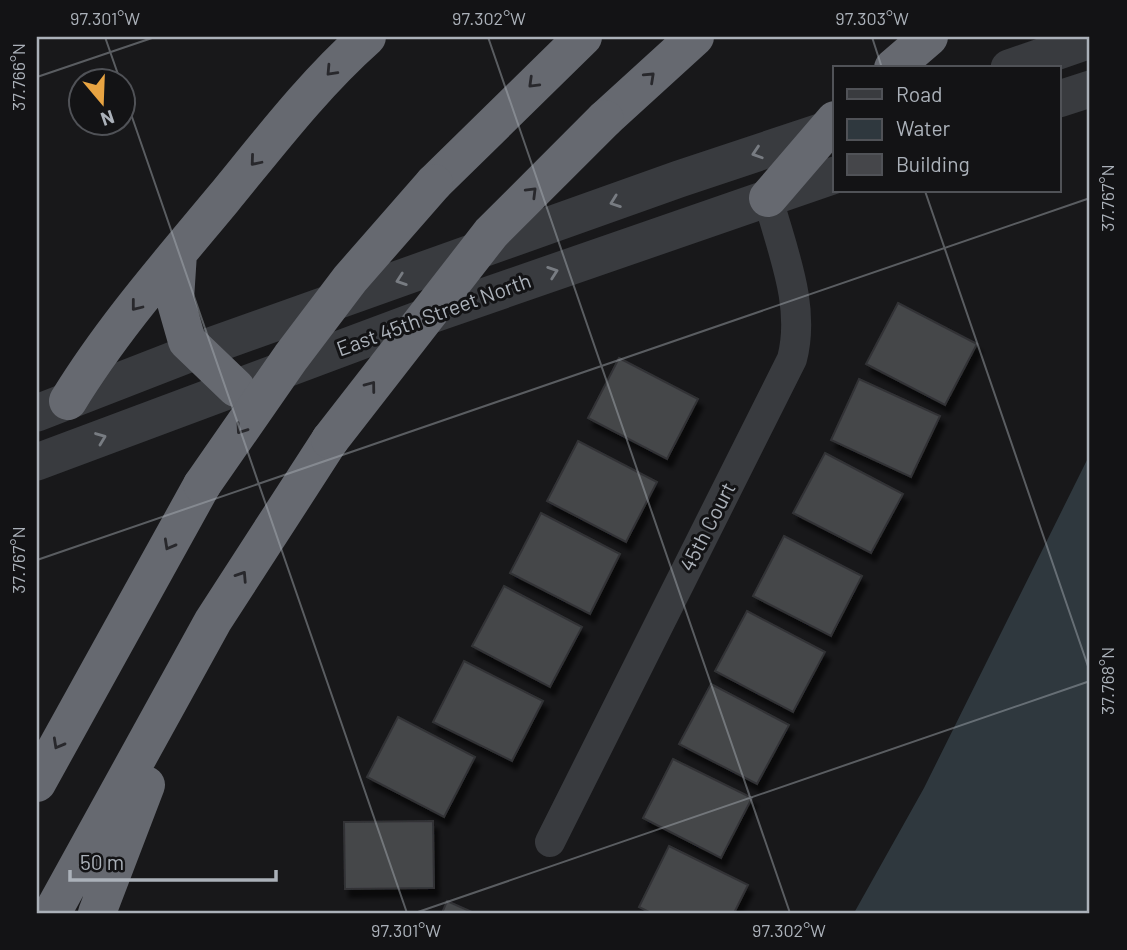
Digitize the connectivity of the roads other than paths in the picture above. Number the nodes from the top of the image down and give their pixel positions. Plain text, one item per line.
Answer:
1 (367, 37) edge
2 (583, 37) edge
3 (695, 37) edge
4 (929, 37) edge
5 (1090, 40) edge
6 (895, 66) edge
7 (1015, 66) edge
8 (1090, 89) edge
9 (1060, 99) edge
10 (830, 126) edge
11 (833, 176) edge
12 (768, 198) junction
13 (178, 253) junction
14 (199, 350) junction
15 (236, 388) junction
16 (52, 407) edge
17 (37, 463) edge
18 (213, 621) junction
19 (37, 783) edge
20 (550, 842) dead end
21 (52, 913) edge
22 (96, 913) edge

1 -> 13 highway
2 -> 19 highway, bridge
18 -> 3 highway, bridge
4 - 6 highway
5 - 7 street
8 - 9 street
10 - 12 highway
10 -> 14 street, East 45th Street North
11 - 12 street, East 45th Street North
15 -> 12 street, East 45th Street North
12 - 20 street, 45th Court
13 - 14 highway
13 -> 16 highway
14 - 15 highway
14 - 16 street, East 45th Street North
17 -> 15 street, East 45th Street North
18 - 21 highway
18 - 22 highway

